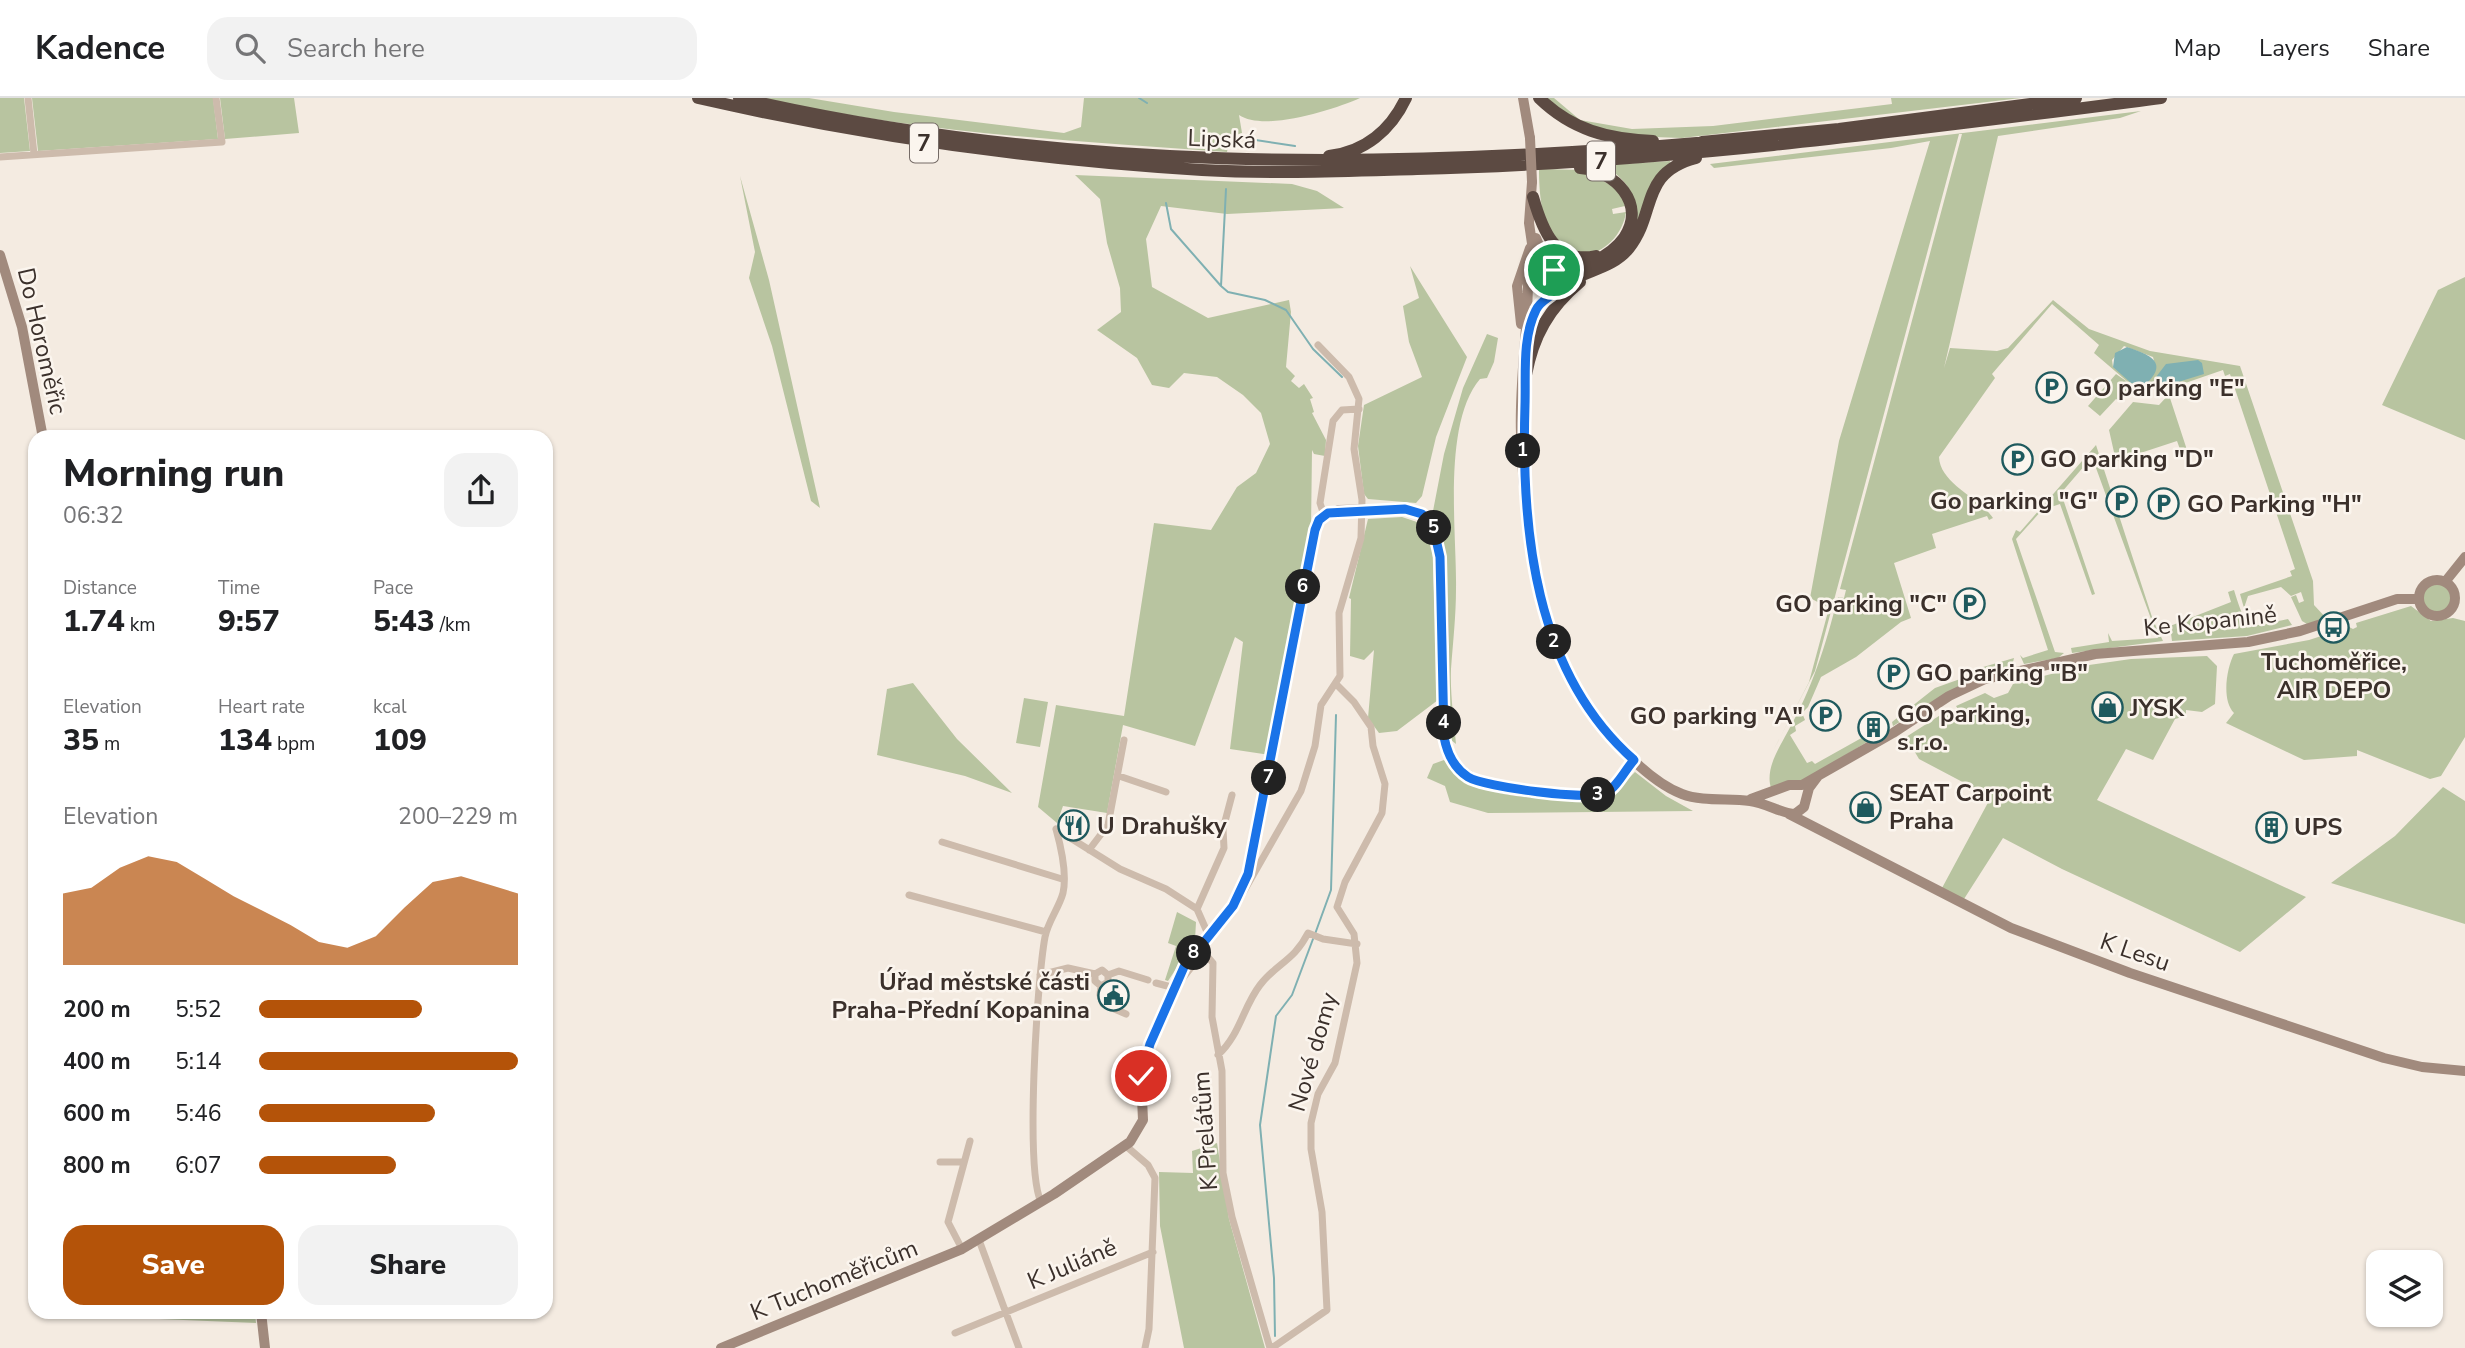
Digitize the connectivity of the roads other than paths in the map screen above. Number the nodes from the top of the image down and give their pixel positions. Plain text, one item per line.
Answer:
1 (28, 98) edge
2 (216, 98) edge
3 (698, 98) edge
4 (739, 98) edge
5 (1406, 98) edge
6 (1523, 98) edge
7 (1539, 98) edge
8 (2076, 98) edge
9 (2161, 98) edge
10 (1709, 142) junction
11 (1731, 150) junction
12 (34, 153) junction
13 (0, 157) edge
14 (1261, 161) junction
15 (1541, 164) junction
16 (1532, 182) junction
17 (1533, 197) junction
18 (1531, 240) junction
19 (1616, 248) junction
20 (0, 255) edge
21 (1553, 269) junction
22 (1600, 269) junction
23 (1530, 275) junction
24 (1552, 295) junction
25 (1318, 345) dead end
26 (1523, 353) junction
27 (1526, 375) junction
28 (1359, 409) junction
29 (41, 430) edge
30 (1522, 453) junction
31 (1324, 515) junction
32 (2465, 557) edge
33 (2445, 582) junction
34 (2418, 598) junction
35 (1336, 684) junction
36 (1124, 740) dead end
37 (1634, 760) junction
38 (1119, 776) junction
39 (1818, 776) junction
40 (1797, 785) junction
41 (1785, 787) junction
42 (1166, 792) dead end
43 (1232, 795) dead end
44 (1744, 800) junction
45 (1805, 802) junction
46 (1784, 811) junction
47 (1810, 824) junction
48 (942, 842) dead end
49 (1089, 850) junction
50 (1062, 879) junction
51 (909, 895) dead end
52 (1237, 900) junction
53 (1197, 909) junction
54 (1046, 932) junction
55 (1208, 934) junction
56 (1357, 944) junction
57 (1095, 974) junction
58 (1040, 975) junction
59 (1108, 975) junction
60 (1101, 986) junction
61 (1175, 988) junction
62 (1126, 1013) dead end
63 (1218, 1055) junction
64 (2465, 1071) edge
65 (970, 1141) dead end
66 (1126, 1146) junction
67 (940, 1162) dead end
68 (964, 1162) junction
69 (1041, 1202) junction
70 (979, 1240) junction
71 (962, 1249) junction
72 (1153, 1252) junction
73 (1005, 1313) junction
74 (262, 1319) edge
75 (955, 1333) dead end
76 (265, 1348) edge
77 (721, 1348) edge
78 (1019, 1348) edge
79 (1144, 1348) edge
80 (1271, 1348) edge

1 - 12 street
2 - 12 street
3 - 15 highway, Lipská / 7
4 - 14 highway, Lipská / 7
5 - 14 highway
6 - 16 street, bridge
7 - 10 highway
8 - 10 highway, 7
9 - 11 highway, 7
10 - 14 highway, Lipská / 7
11 - 15 highway, Lipská / 7
11 - 22 highway
12 - 13 street
15 - 19 highway
16 - 17 street
16 - 18 street
17 - 19 highway
17 - 21 street
18 - 23 street
18 - 26 street
19 - 21 highway
20 - 29 street, Do Horoměřic
21 - 23 street
21 - 24 street
22 - 24 highway
22 - 27 highway
23 - 24 street
23 - 26 street
24 - 27 street
25 - 28 street
26 - 30 street
27 - 30 street
28 - 31 street
28 - 35 street
30 - 37 street
31 - 37 street, bridge
31 - 52 street, K Tuchoměřicům
32 - 33 street, Ke Kopanině
33 - 34 street, Ke Kopanině
33 - 34 street
34 - 39 street, Ke Kopanině
35 - 52 street
35 - 56 street
36 - 38 street
37 - 44 street
38 - 42 street
38 - 49 street
39 - 40 street, Ke Kopanině
39 - 45 street
40 - 41 street
40 - 45 street
41 - 44 street
41 - 46 street
43 - 53 street
44 - 46 street, K Lesu
45 - 46 street
45 - 47 street
46 - 47 street, K Lesu
47 - 64 street, K Lesu
48 - 50 street
49 - 50 street
49 - 53 street
50 - 54 street
51 - 54 street
52 - 55 street, K Tuchoměřicům
53 - 55 street
54 - 58 street
55 - 61 street, K Tuchoměřicům
56 - 63 street
56 - 80 street, Nové domy
57 - 58 street
57 - 59 street
57 - 60 street
58 - 69 street
59 - 60 street
59 - 61 street
60 - 62 street
61 - 63 street, K Prelátům
61 - 66 street, K Tuchoměřicům
63 - 80 street, K Prelátům
65 - 68 street
66 - 69 street, K Tuchoměřicům
66 - 72 street, K Juliáně
67 - 68 street
68 - 71 street
69 - 70 street, K Tuchoměřicům
70 - 71 street, K Tuchoměřicům
70 - 73 street, K Juliáně
71 - 77 street, K Tuchoměřicům
72 - 73 street, K Juliáně
72 - 79 street, K Juliáně
73 - 75 street, K Juliáně
73 - 78 street, K Juliáně
74 - 76 street

